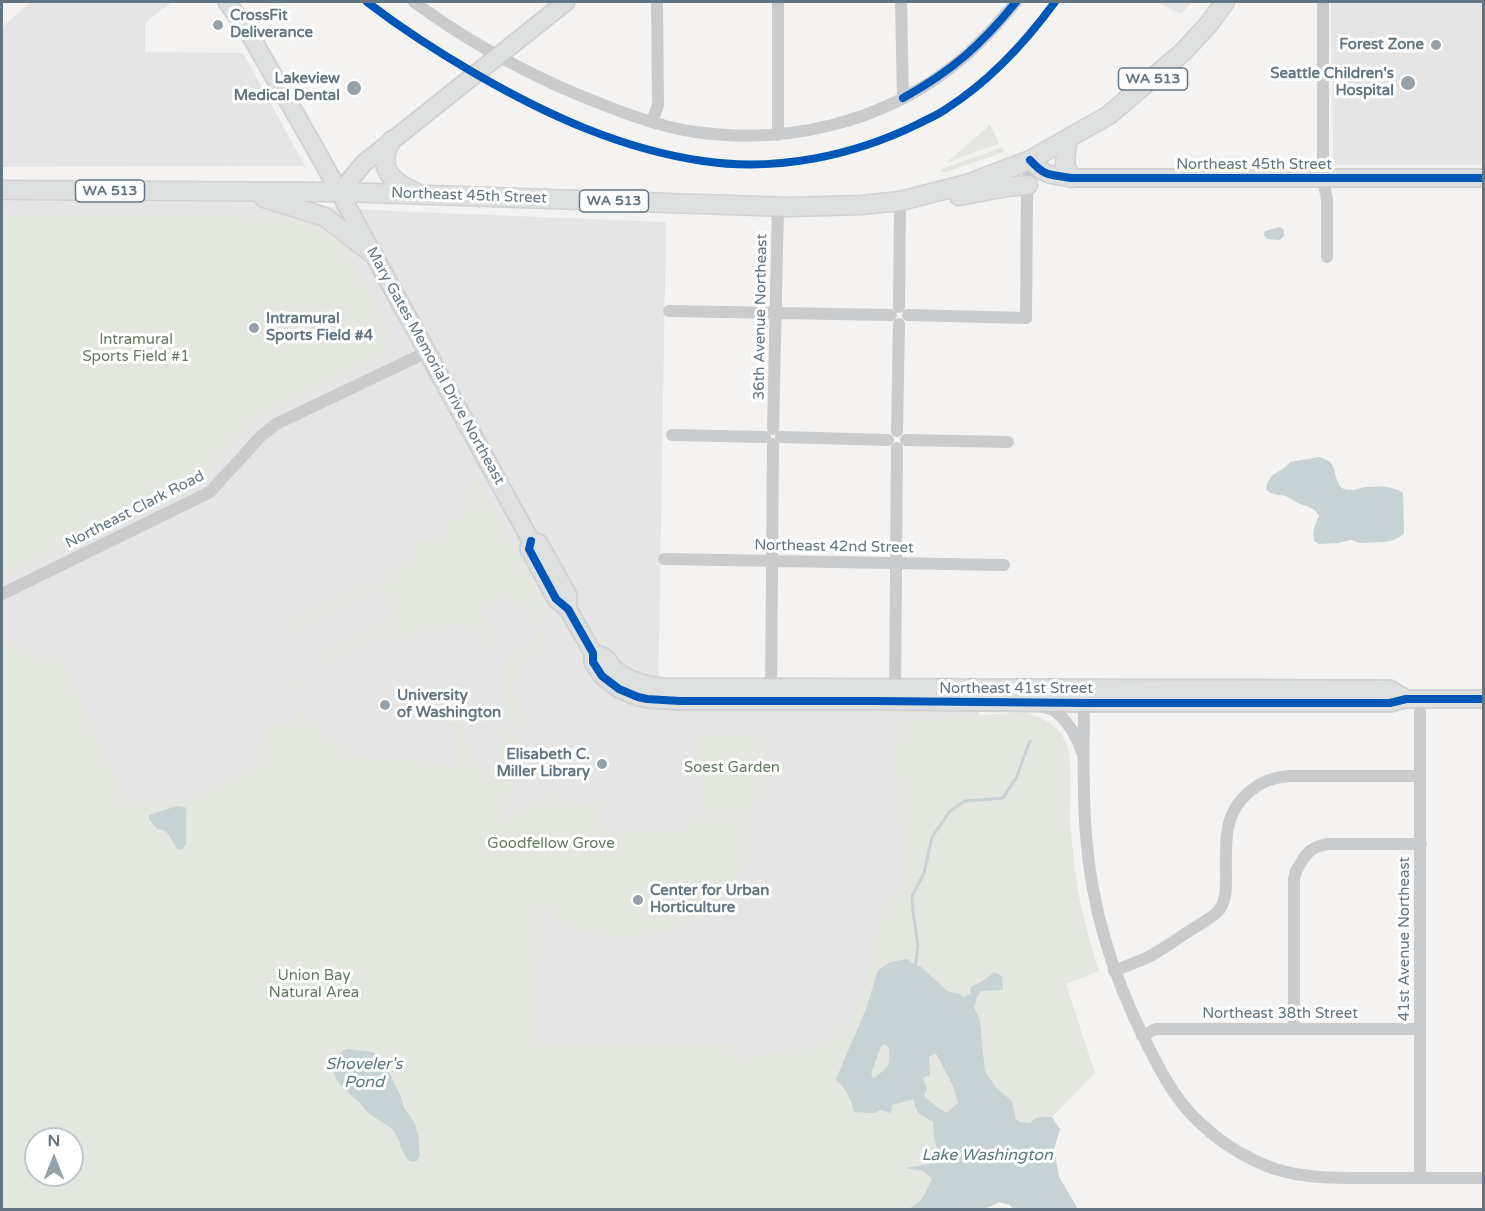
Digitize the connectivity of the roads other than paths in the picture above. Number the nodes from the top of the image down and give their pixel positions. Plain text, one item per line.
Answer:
1 (227, 2) edge
2 (414, 2) edge
3 (566, 2) edge
4 (657, 2) edge
5 (778, 2) edge
6 (901, 2) edge
7 (1016, 2) edge
8 (1225, 2) edge
9 (1323, 2) edge
10 (496, 56) junction
11 (903, 98) junction
12 (652, 122) junction
13 (778, 135) junction
14 (392, 140) junction
15 (1067, 140) junction
16 (1030, 160) junction
17 (1071, 178) junction
18 (1323, 178) junction
19 (1484, 178) edge
20 (1028, 185) junction
21 (2, 190) edge
22 (243, 192) junction
23 (340, 192) junction
24 (936, 193) junction
25 (422, 195) junction
26 (900, 201) junction
27 (778, 207) junction
28 (374, 255) junction
29 (1327, 257) dead end
30 (669, 311) dead end
31 (776, 313) junction
32 (899, 315) junction
33 (427, 352) junction
34 (672, 435) dead end
35 (773, 437) junction
36 (897, 440) junction
37 (1008, 442) dead end
38 (664, 559) dead end
39 (772, 561) junction
40 (896, 563) junction
41 (1004, 564) dead end
42 (2, 594) edge
43 (582, 633) joint
44 (771, 694) junction
45 (895, 695) junction
46 (1084, 695) junction
47 (1413, 699) junction
48 (1484, 699) edge
49 (1034, 703) junction
50 (1085, 758) junction
51 (1420, 776) junction
52 (1420, 844) junction
53 (1114, 971) junction
54 (1294, 1029) junction
55 (1420, 1029) junction
56 (1142, 1036) junction
57 (1420, 1178) junction
58 (1484, 1178) edge

1 - 23 street, Mary Gates Memorial Drive Northeast
2 - 10 street
3 - 10 street
4 - 12 street
5 - 13 street
6 - 11 street
7 - 11 street
8 - 15 main road, WA 513
9 - 18 street
10 - 12 street
10 - 14 street
11 - 13 street
12 - 13 street
14 - 23 street
14 - 25 main road
15 - 16 main road, WA 513
15 - 17 main road
16 - 17 street, Northeast 45th Street
16 - 20 street
16 - 24 main road, WA 513
17 - 18 street, Northeast 45th Street
17 - 20 street
18 - 19 street, Northeast 45th Street
18 - 29 street
20 - 24 main road
20 - 32 street
21 - 22 main road, Northeast 45th Street / WA 513
22 - 23 main road, Northeast 45th Street / WA 513
22 - 28 main road
23 - 25 main road, Northeast 45th Street / WA 513
23 - 28 street, Mary Gates Memorial Drive Northeast
24 - 26 main road, Northeast 45th Street / WA 513
25 - 27 main road, Northeast 45th Street / WA 513
26 - 27 main road, Northeast 45th Street / WA 513
26 - 32 street
27 - 31 street, 36th Avenue Northeast
28 - 33 street, Mary Gates Memorial Drive Northeast
30 - 31 street
31 - 32 street
31 - 35 street, 36th Avenue Northeast
32 - 36 street
33 - 42 street, Northeast Clark Road
33 - 43 street, Mary Gates Memorial Drive Northeast
34 - 35 street
35 - 36 street
35 - 39 street, 36th Avenue Northeast
36 - 37 street
36 - 40 street
38 - 39 street, Northeast 42nd Street
39 - 40 street, Northeast 42nd Street
39 - 44 street, 36th Avenue Northeast
40 - 41 street, Northeast 42nd Street
40 - 45 street
43 - 44 street, Northeast 41st Street
44 - 45 street, Northeast 41st Street
45 - 46 street, Northeast 41st Street
45 - 49 street, Northeast 41st Street
46 - 47 street, Northeast 41st Street
46 - 49 street, Northeast 41st Street
46 - 50 street
47 - 48 street, Northeast 41st Street
47 - 51 street, 41st Avenue Northeast
49 - 50 street
50 - 53 street
51 - 52 street, 41st Avenue Northeast
51 - 53 street
52 - 54 street
52 - 55 street, 41st Avenue Northeast
53 - 56 street
54 - 55 street, Northeast 38th Street
54 - 56 street, Northeast 38th Street
55 - 57 street, 41st Avenue Northeast
56 - 57 street
57 - 58 street

